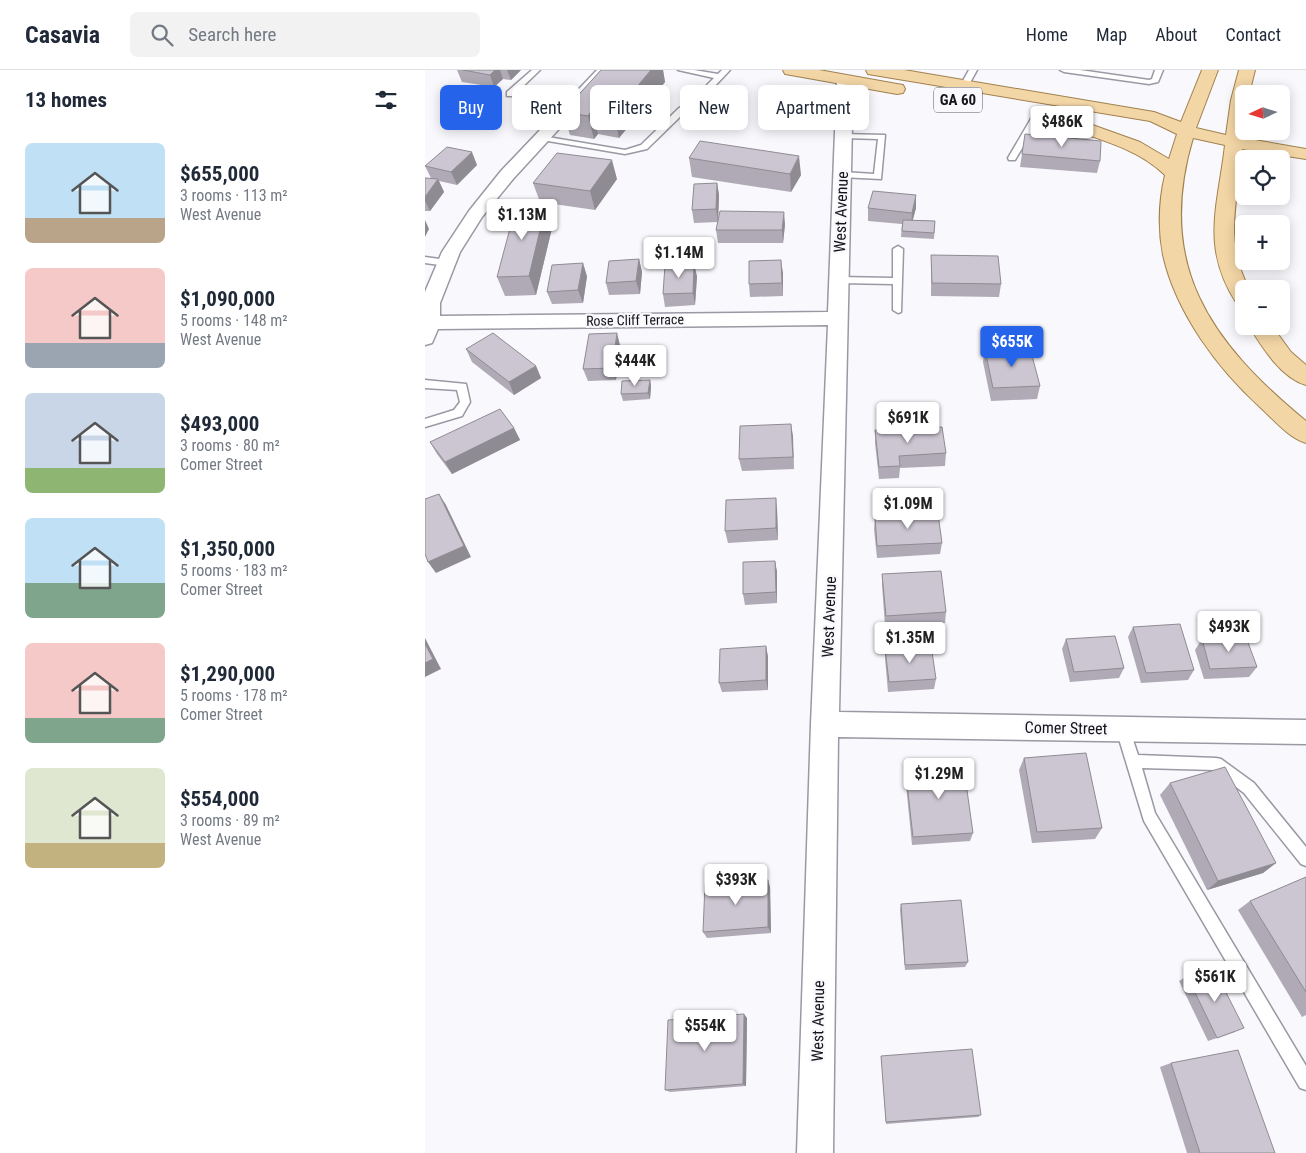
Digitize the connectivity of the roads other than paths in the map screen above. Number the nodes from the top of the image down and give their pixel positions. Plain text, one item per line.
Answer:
1 (536, 70) edge
2 (605, 70) edge
3 (682, 70) edge
4 (726, 70) edge
5 (791, 70) edge
6 (874, 70) edge
7 (973, 70) edge
8 (1064, 70) edge
9 (1159, 70) edge
10 (1211, 70) edge
11 (1247, 70) edge
12 (720, 77) junction
13 (845, 80) junction
14 (1245, 85) edge
15 (964, 86) junction
16 (510, 94) dead end
17 (1044, 115) junction
18 (1185, 131) junction
19 (1028, 132) junction
20 (843, 136) junction
21 (542, 138) junction
22 (1235, 138) edge
23 (1073, 140) edge
24 (1234, 142) junction
25 (1306, 154) edge
26 (1012, 158) dead end
27 (1175, 174) junction
28 (843, 175) junction
29 (1240, 205) edge
30 (1225, 220) junction
31 (898, 249) dead end
32 (425, 260) edge
33 (447, 263) junction
34 (839, 280) junction
35 (898, 281) junction
36 (1235, 283) edge
37 (898, 310) dead end
38 (839, 318) junction
39 (428, 330) edge
40 (1267, 335) edge
41 (1306, 377) edge
42 (425, 384) edge
43 (425, 424) edge
44 (1306, 434) edge
45 (825, 724) junction
46 (1123, 729) junction
47 (1306, 732) edge
48 (1133, 761) junction
49 (1306, 859) edge
50 (1306, 1082) edge
51 (815, 1153) edge

1 - 16 lane
2 - 21 street
3 - 12 lane
4 - 12 lane
5 - 13 main road, GA 60
6 - 15 main road, GA 60
7 - 15 lane
8 - 9 lane
10 - 18 main road
11 - 14 main road
12 - 21 lane
13 - 17 main road, GA 60
13 - 20 street, West Avenue
15 - 18 main road, GA 60
17 - 18 main road, GA 60
17 - 19 lane
17 - 27 main road
18 - 24 main road
18 - 27 main road
19 - 23 lane
19 - 26 lane
20 - 28 street, West Avenue
20 - 28 lane
21 - 33 street
22 - 24 main road
24 - 25 main road
24 - 30 main road
27 - 44 main road
28 - 34 street, West Avenue
29 - 30 main road
30 - 36 main road
31 - 35 lane
32 - 33 lane
33 - 39 street
34 - 35 lane
34 - 38 street, West Avenue
35 - 37 lane
38 - 39 street, Rose Cliff Terrace
38 - 45 street, West Avenue
40 - 41 main road
42 - 43 lane
45 - 46 street, Comer Street
45 - 51 street, West Avenue
46 - 47 street, Comer Street
46 - 48 lane
48 - 49 lane
48 - 50 lane

